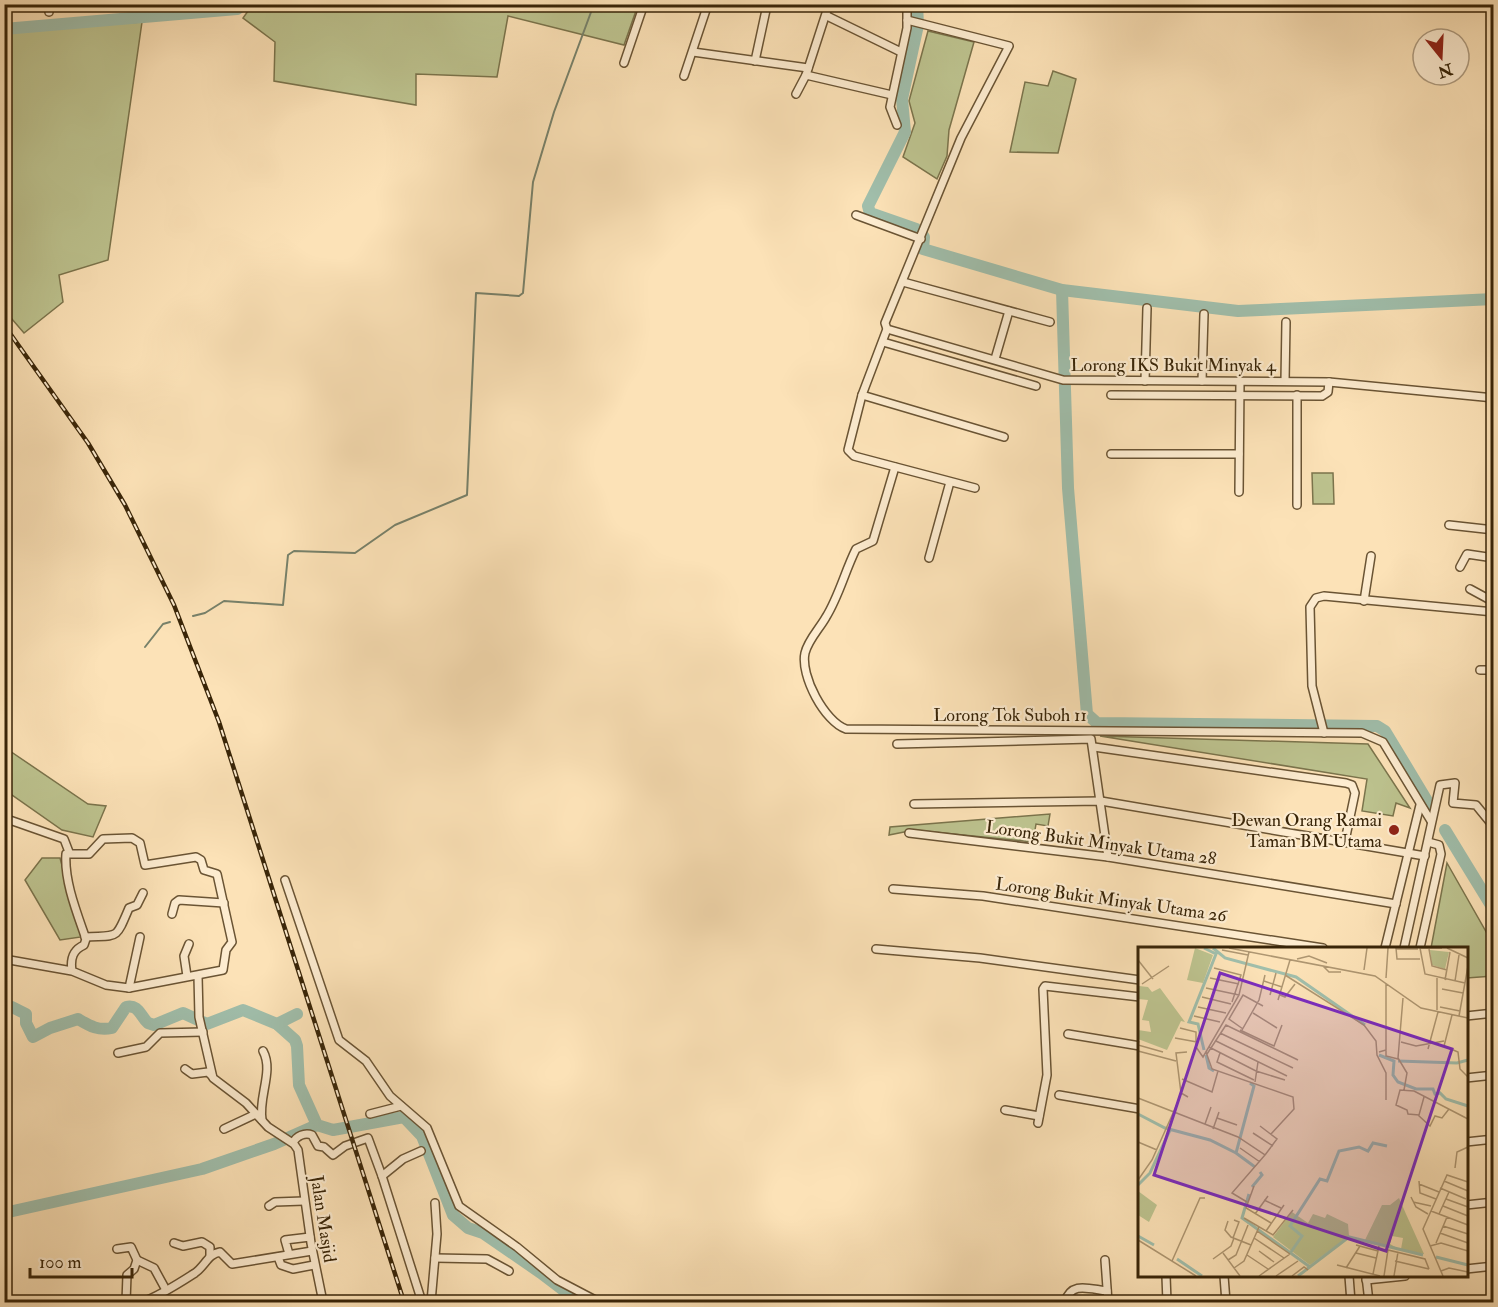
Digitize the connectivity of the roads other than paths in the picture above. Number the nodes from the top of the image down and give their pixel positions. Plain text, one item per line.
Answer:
1 (644, 4) edge
2 (708, 4) edge
3 (829, 4) edge
4 (907, 4) edge
5 (766, 10) dead end
6 (827, 16) junction
7 (910, 21) junction
8 (693, 52) junction
9 (901, 52) junction
10 (755, 61) junction
11 (624, 63) dead end
12 (807, 72) junction
13 (684, 76) dead end
14 (796, 94) dead end
15 (891, 95) junction
16 (897, 125) dead end
17 (856, 215) dead end
18 (922, 236) junction
19 (903, 282) junction
20 (1147, 308) dead end
21 (1009, 311) junction
22 (1203, 314) dead end
23 (1050, 322) dead end
24 (1286, 322) dead end
25 (886, 326) junction
26 (883, 342) junction
27 (995, 359) junction
28 (1145, 381) junction
29 (1202, 381) junction
30 (1285, 381) junction
31 (1240, 382) junction
32 (1329, 382) junction
33 (1036, 386) dead end
34 (862, 395) junction
35 (1111, 395) dead end
36 (1297, 395) junction
37 (1239, 396) junction
38 (1494, 398) edge
39 (1004, 436) dead end
40 (1111, 454) dead end
41 (1239, 454) junction
42 (895, 466) junction
43 (950, 482) junction
44 (975, 488) dead end
45 (1239, 492) dead end
46 (1297, 505) dead end
47 (1449, 525) dead end
48 (1494, 530) edge
49 (1371, 556) dead end
50 (929, 558) dead end
51 (1494, 558) edge
52 (1460, 567) dead end
53 (1470, 589) dead end
54 (1364, 601) junction
55 (1494, 602) edge
56 (1494, 612) edge
57 (1480, 670) dead end
58 (1494, 670) edge
59 (1323, 728) junction
60 (897, 744) dead end
61 (1094, 747) junction
62 (1101, 801) junction
63 (914, 804) dead end
64 (1420, 805) junction
65 (4, 818) edge
66 (1431, 821) junction
67 (1494, 827) edge
68 (909, 834) dead end
69 (1345, 841) junction
70 (1428, 842) junction
71 (69, 852) junction
72 (1408, 853) junction
73 (1425, 856) junction
74 (1108, 857) junction
75 (285, 880) dead end
76 (893, 889) dead end
77 (143, 893) dead end
78 (224, 903) junction
79 (1395, 904) junction
80 (172, 914) dead end
81 (85, 937) junction
82 (140, 937) dead end
83 (189, 944) dead end
84 (1316, 947) edge
85 (1385, 947) edge
86 (1404, 947) edge
87 (1420, 947) edge
88 (876, 949) dead end
89 (4, 959) edge
90 (72, 970) junction
91 (187, 976) junction
92 (198, 976) junction
93 (1138, 980) edge
94 (129, 988) junction
95 (1138, 997) edge
96 (1494, 1013) edge
97 (1468, 1016) edge
98 (202, 1031) junction
99 (1068, 1034) dead end
100 (1138, 1047) edge
101 (263, 1051) dead end
102 (118, 1053) dead end
103 (185, 1069) dead end
104 (1494, 1075) edge
105 (213, 1078) junction
106 (1468, 1078) edge
107 (1059, 1095) dead end
108 (401, 1106) junction
109 (1138, 1108) edge
110 (1005, 1110) dead end
111 (370, 1114) dead end
112 (259, 1117) junction
113 (224, 1129) dead end
114 (1494, 1139) edge
115 (1468, 1142) edge
116 (292, 1143) junction
117 (421, 1151) dead end
118 (382, 1176) junction
119 (304, 1201) junction
120 (1494, 1202) edge
121 (435, 1203) dead end
122 (1468, 1205) edge
123 (269, 1206) dead end
124 (310, 1237) junction
125 (174, 1242) dead end
126 (117, 1249) dead end
127 (312, 1251) junction
128 (289, 1254) junction
129 (210, 1256) junction
130 (278, 1257) junction
131 (435, 1258) junction
132 (137, 1260) junction
133 (1106, 1260) dead end
134 (314, 1265) junction
135 (1494, 1266) edge
136 (1468, 1269) edge
137 (509, 1271) dead end
138 (1166, 1277) edge
139 (1224, 1277) edge
140 (1349, 1277) edge
141 (1366, 1278) edge
142 (166, 1290) junction
143 (1107, 1291) junction
144 (126, 1302) edge
145 (142, 1302) edge
146 (322, 1302) edge
147 (423, 1302) edge
148 (431, 1302) edge
149 (599, 1302) edge
150 (1065, 1302) edge
151 (1108, 1302) edge
152 (1167, 1302) edge
153 (1226, 1302) edge
154 (1351, 1302) edge
155 (1369, 1302) edge

1 - 11 street
2 - 8 street
3 - 6 street
4 - 7 street
5 - 10 street
6 - 9 street
6 - 12 street
7 - 9 street
7 - 18 street
8 - 10 street
8 - 13 street
9 - 15 street
10 - 12 street
12 - 14 street
12 - 15 street
15 - 16 street
17 - 18 street
18 - 19 street
19 - 21 street
19 - 25 street
20 - 28 street
21 - 23 street
21 - 27 street
22 - 29 street
24 - 30 street
25 - 26 street
25 - 27 street, Lorong IKS Bukit Minyak 4
26 - 33 street
26 - 34 street
27 - 28 street, Lorong IKS Bukit Minyak 4
28 - 29 street, Lorong IKS Bukit Minyak 4
29 - 31 street, Lorong IKS Bukit Minyak 4
30 - 31 street, Lorong IKS Bukit Minyak 4
30 - 32 street, Lorong IKS Bukit Minyak 4
31 - 37 street
32 - 36 street
32 - 38 street, Lorong IKS Bukit Minyak 4
34 - 39 street
34 - 42 street
35 - 37 street
36 - 37 street
36 - 46 street
37 - 41 street
40 - 41 street
41 - 45 street
42 - 43 street
42 - 59 street, Lorong Tok Suboh 11
43 - 44 street
43 - 50 street
47 - 48 street
49 - 54 street
51 - 52 street
53 - 55 street
54 - 56 street
54 - 59 street
57 - 58 street
59 - 64 street, Lorong Tok Suboh 11
60 - 61 street
61 - 62 street
61 - 69 street
62 - 63 street
62 - 69 street
62 - 74 street
64 - 66 street, Lorong Tok Suboh 11
64 - 72 street
65 - 71 street
66 - 67 street
66 - 70 street
68 - 74 street, Lorong Bukit Minyak Utama 28
69 - 72 street
70 - 73 street
70 - 87 street
71 - 78 street
71 - 81 street
72 - 73 street
72 - 79 street
73 - 86 street
74 - 79 street, Lorong Bukit Minyak Utama 28
75 - 108 street
76 - 84 street, Lorong Bukit Minyak Utama 26
77 - 81 street
78 - 80 street
78 - 92 street
79 - 85 street
81 - 90 street
82 - 94 street
83 - 91 street
88 - 93 street
89 - 90 street
90 - 94 street
91 - 92 street
91 - 94 street
92 - 98 street
95 - 110 street
96 - 97 street
98 - 102 street
98 - 105 street
99 - 100 street
101 - 112 street
103 - 105 street
104 - 106 street
105 - 112 street
107 - 109 street
108 - 111 street
108 - 149 street
112 - 113 street
112 - 116 street
114 - 115 street
116 - 118 street
116 - 119 street, Jalan Masjid
117 - 118 street
118 - 147 street
119 - 123 street
119 - 124 street, Jalan Masjid
120 - 122 street
121 - 131 street
124 - 127 street, Jalan Masjid
124 - 128 street
125 - 129 street
126 - 132 street
127 - 128 street
127 - 134 street, Jalan Masjid
128 - 130 street
129 - 130 street
129 - 142 street
130 - 134 street
131 - 137 street
131 - 148 street
132 - 142 street
132 - 144 street
133 - 143 street
134 - 146 street, Jalan Masjid
135 - 136 street
138 - 152 street
139 - 153 street
140 - 154 street
141 - 155 street
142 - 145 street
143 - 150 street
143 - 151 street

